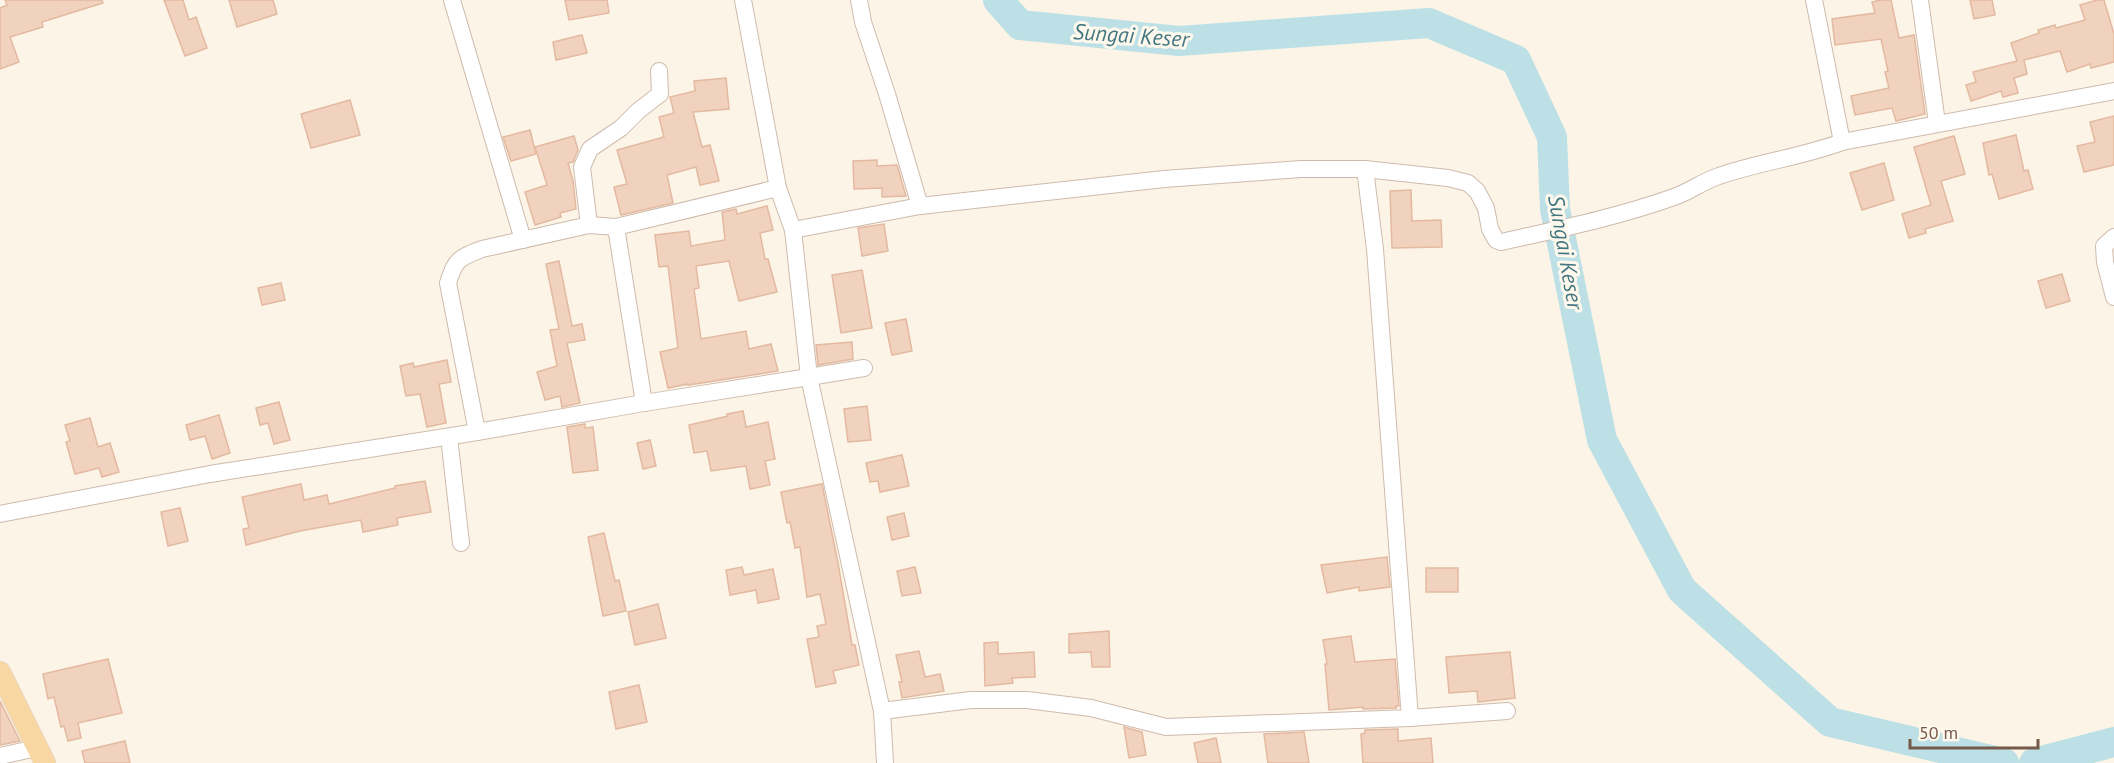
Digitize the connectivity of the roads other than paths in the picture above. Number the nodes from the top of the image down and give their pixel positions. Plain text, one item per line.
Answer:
1 (452, 0) edge
2 (743, 0) edge
3 (859, 0) edge
4 (1814, 0) edge
5 (1920, 0) edge
6 (659, 71) dead end
7 (2114, 91) edge
8 (1937, 123) junction
9 (1842, 142) junction
10 (1365, 169) junction
11 (778, 188) junction
12 (920, 206) junction
13 (589, 225) junction
14 (616, 227) junction
15 (793, 230) junction
16 (2114, 237) edge
17 (523, 240) junction
18 (2114, 297) edge
19 (864, 368) dead end
20 (809, 377) junction
21 (644, 402) junction
22 (477, 432) junction
23 (449, 437) junction
24 (0, 514) edge
25 (461, 543) dead end
26 (0, 672) edge
27 (882, 711) junction
28 (1507, 711) dead end
29 (1410, 718) junction
30 (0, 756) edge
31 (41, 756) edge
32 (885, 763) edge

1 - 17 street
2 - 11 street
3 - 12 street
4 - 9 street
5 - 8 street
6 - 13 street
7 - 8 street
8 - 9 street
9 - 10 street
10 - 12 street
10 - 29 street
11 - 14 street
11 - 15 street
12 - 15 street
13 - 14 street
13 - 17 street
14 - 21 street
15 - 20 street
16 - 18 street
17 - 22 street
19 - 20 street
20 - 21 street
20 - 27 street
21 - 22 street
22 - 23 street
23 - 24 street
23 - 25 street
26 - 31 main road
27 - 29 street
27 - 32 street
28 - 29 street
30 - 31 street

